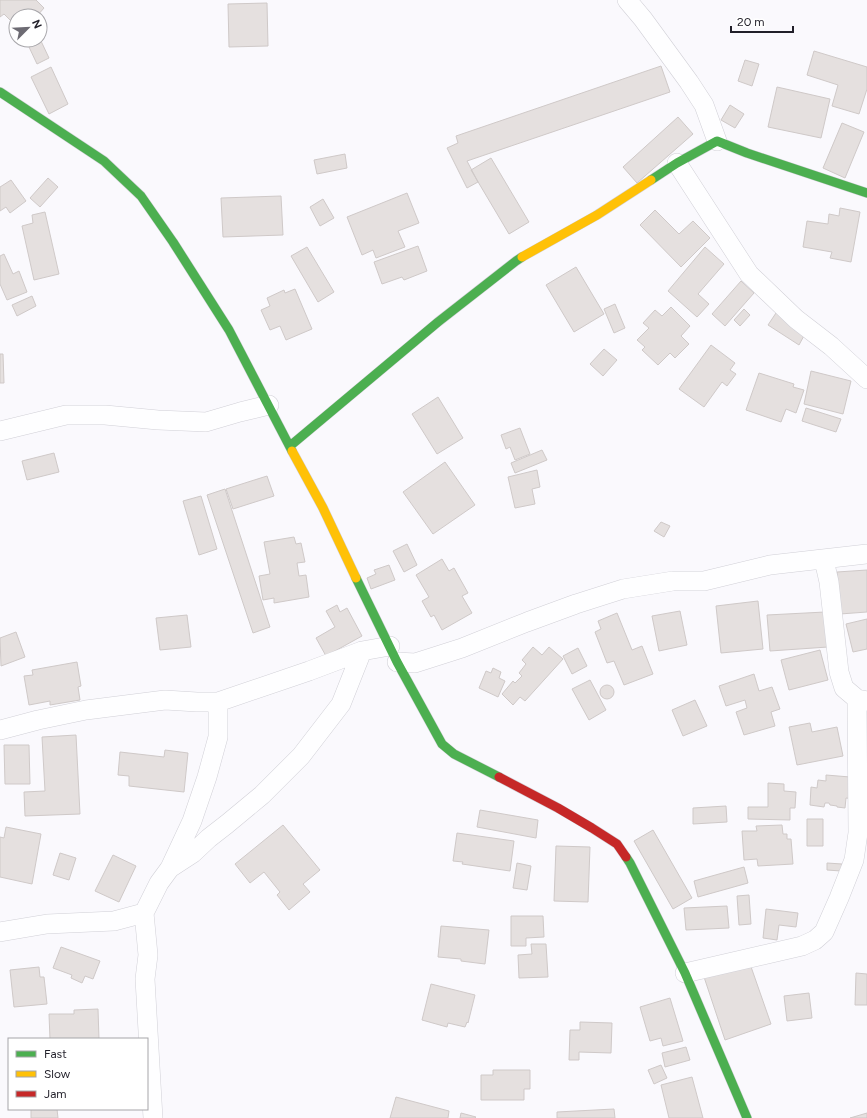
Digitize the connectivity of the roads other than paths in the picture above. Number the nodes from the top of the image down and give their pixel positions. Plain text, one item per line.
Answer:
1 (626, 0) edge
2 (0, 92) edge
3 (716, 141) junction
4 (677, 163) junction
5 (867, 192) edge
6 (867, 379) edge
7 (269, 405) junction
8 (0, 430) edge
9 (290, 446) junction
10 (867, 554) edge
11 (824, 560) junction
12 (362, 651) junction
13 (394, 654) junction
14 (862, 700) edge
15 (218, 702) junction
16 (0, 730) edge
17 (170, 868) junction
18 (144, 913) junction
19 (0, 932) edge
20 (685, 973) junction
21 (154, 1118) edge
22 (747, 1118) edge

1 - 3 street
2 - 7 street
3 - 4 street
3 - 5 street
4 - 6 street
4 - 9 street
7 - 8 street
7 - 9 street
9 - 13 street
10 - 11 street
11 - 13 street
11 - 14 street
12 - 13 street
12 - 15 street
12 - 17 street
13 - 20 street
14 - 20 street
15 - 16 street
15 - 17 street
17 - 18 street
18 - 19 street
18 - 21 street
20 - 22 street

